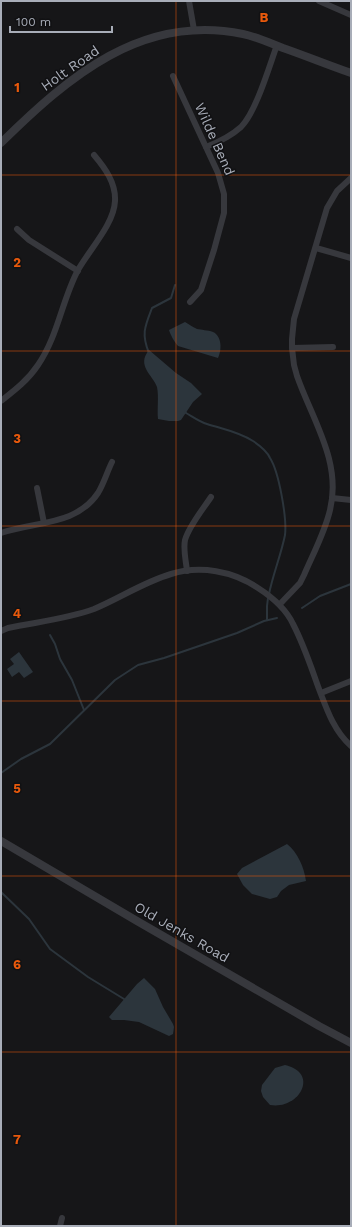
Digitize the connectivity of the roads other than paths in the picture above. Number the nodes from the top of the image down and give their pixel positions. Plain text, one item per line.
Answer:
1 (189, 1) edge
2 (318, 1) edge
3 (351, 15) edge
4 (194, 30) junction
5 (277, 45) junction
6 (351, 73) edge
7 (173, 76) dead end
8 (1, 143) edge
9 (206, 147) junction
10 (94, 155) dead end
11 (351, 178) edge
12 (17, 229) dead end
13 (316, 248) junction
14 (351, 258) edge
15 (78, 271) junction
16 (190, 302) dead end
17 (333, 347) dead end
18 (292, 348) junction
19 (1, 401) edge
20 (112, 462) dead end
21 (37, 488) dead end
22 (211, 497) dead end
23 (332, 498) junction
24 (351, 500) edge
25 (44, 523) junction
26 (1, 532) edge
27 (187, 571) junction
28 (280, 604) junction
29 (1, 631) edge
30 (351, 681) edge
31 (321, 693) junction
32 (351, 746) edge
33 (1, 841) edge
34 (351, 1043) edge
35 (62, 1218) dead end
36 (60, 1226) edge

1 - 4 street
2 - 3 street
4 - 5 street, Holt Road
4 - 8 street, Holt Road
5 - 6 street, Holt Road
5 - 9 street
7 - 9 street, Wilde Bend
9 - 16 street, Wilde Bend
10 - 15 street
11 - 13 street
12 - 15 street
13 - 14 street
13 - 18 street
15 - 19 street
17 - 18 street
18 - 23 street
20 - 25 street
21 - 25 street
22 - 27 street
23 - 24 street
23 - 28 street
25 - 26 street
27 - 28 street
27 - 29 street
28 - 31 street
30 - 31 street
31 - 32 street
33 - 34 street, Old Jenks Road
35 - 36 street

